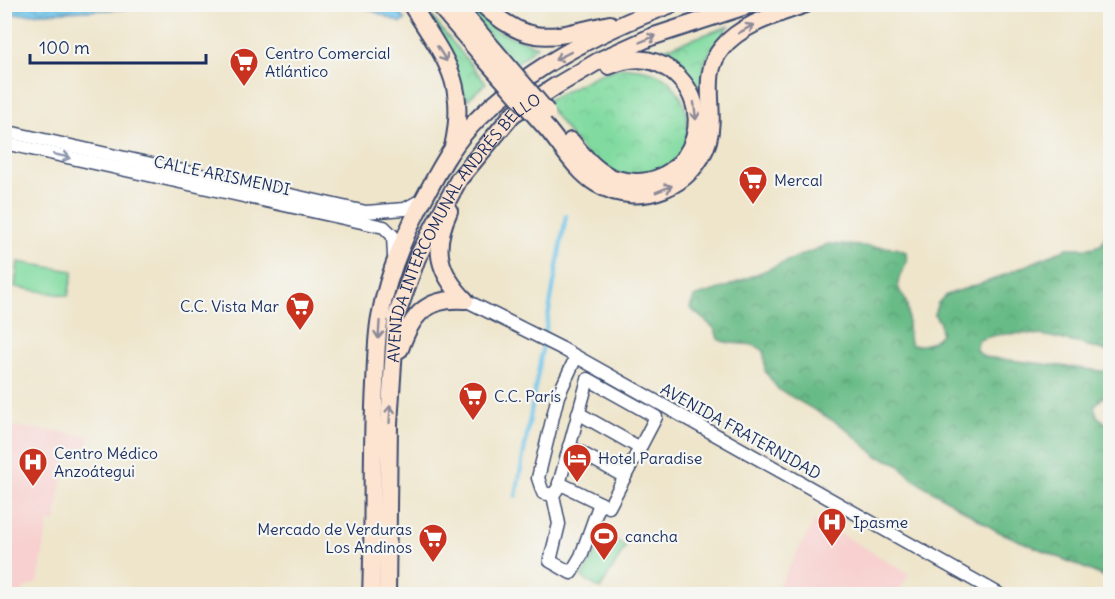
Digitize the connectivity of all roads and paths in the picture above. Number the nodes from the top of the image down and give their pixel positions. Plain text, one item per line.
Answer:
1 (411, 4) edge
2 (438, 4) edge
3 (455, 4) edge
4 (483, 4) edge
5 (672, 4) edge
6 (752, 4) edge
7 (806, 4) edge
8 (632, 20) junction
9 (489, 55) junction
10 (545, 94) junction
11 (553, 127) junction
12 (4, 131) edge
13 (4, 143) edge
14 (452, 151) junction
15 (471, 163) junction
16 (424, 199) junction
17 (393, 271) junction
18 (465, 300) junction
19 (576, 357) junction
20 (393, 366) junction
21 (578, 413) junction
22 (569, 446) junction
23 (639, 448) junction
24 (381, 452) junction
25 (625, 477) junction
26 (560, 483) junction
27 (553, 495) junction
28 (600, 503) junction
29 (381, 536) junction
30 (365, 594) edge
31 (371, 594) edge
32 (387, 594) edge
33 (393, 594) edge
34 (999, 594) edge

1 -> 14 main road
2 - 9 main road
3 - 9 main road
4 - 8 main road
5 - 8 main road, AVENIDA INTERCOMUNAL ANDRÉS BELLO
10 -> 6 main road, AVENIDA INTERCOMUNAL ANDRÉS BELLO
11 -> 7 main road
8 -> 14 main road, AVENIDA INTERCOMUNAL ANDRÉS BELLO
9 - 11 main road, bridge
10 -> 11 main road
10 - 15 main road, AVENIDA INTERCOMUNAL ANDRÉS BELLO
12 - 16 street, CALLE ARISMENDI
13 -> 17 street, CALLE ARISMENDI
14 - 16 main road, AVENIDA INTERCOMUNAL ANDRÉS BELLO
15 - 18 main road
15 - 20 main road, AVENIDA INTERCOMUNAL ANDRÉS BELLO
16 - 17 main road, AVENIDA INTERCOMUNAL ANDRÉS BELLO
17 -> 24 main road, AVENIDA INTERCOMUNAL ANDRÉS BELLO
18 - 19 street, AVENIDA FRATERNIDAD
18 - 20 main road
19 - 27 street
19 - 34 street, AVENIDA FRATERNIDAD
24 -> 20 main road, AVENIDA INTERCOMUNAL ANDRÉS BELLO
21 - 22 street
21 - 23 street
21 - 23 street
22 - 25 street
22 - 26 street
23 - 25 street
24 - 29 main road, AVENIDA INTERCOMUNAL ANDRÉS BELLO
24 - 30 main road
24 - 33 main road
25 - 28 street
26 - 27 street
26 - 28 street
27 - 28 street
29 - 31 main road, AVENIDA INTERCOMUNAL ANDRÉS BELLO
29 - 32 main road, AVENIDA INTERCOMUNAL ANDRÉS BELLO

